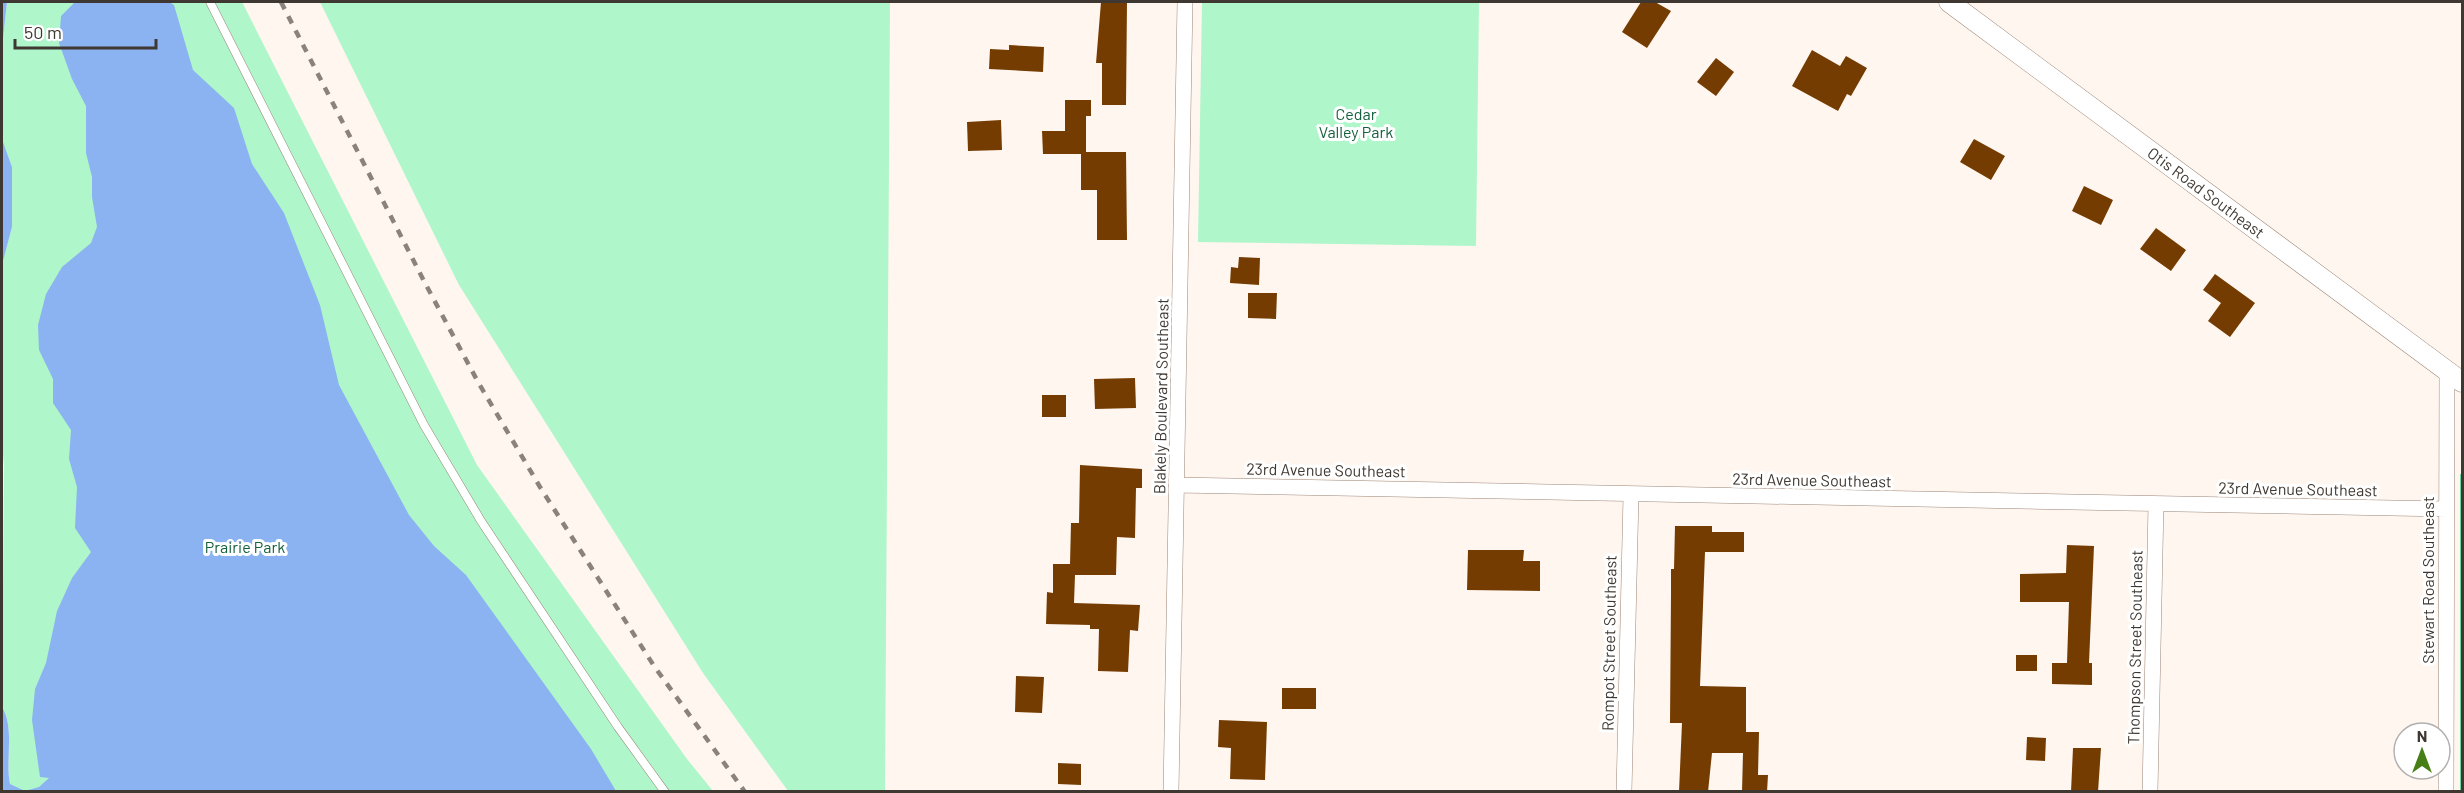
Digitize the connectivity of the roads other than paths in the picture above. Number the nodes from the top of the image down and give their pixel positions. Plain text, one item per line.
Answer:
1 (210, 2) edge
2 (1185, 2) edge
3 (1949, 2) edge
4 (2455, 376) edge
5 (1177, 485) junction
6 (1631, 495) junction
7 (2156, 504) junction
8 (2446, 509) junction
9 (665, 792) edge
10 (1171, 792) edge
11 (1624, 792) edge
12 (2150, 792) edge
13 (2446, 792) edge

1 - 9 lane
2 - 5 street, Blakely Boulevard Southeast
3 - 4 street, Otis Road Southeast
4 - 8 street, Stewart Road Southeast
5 - 6 street, 23rd Avenue Southeast
5 - 10 street, Blakely Boulevard Southeast
6 - 7 street, 23rd Avenue Southeast
6 - 11 street, Rompot Street Southeast
7 - 8 street, 23rd Avenue Southeast
7 - 12 street, Thompson Street Southeast
8 - 13 street, Stewart Road Southeast

